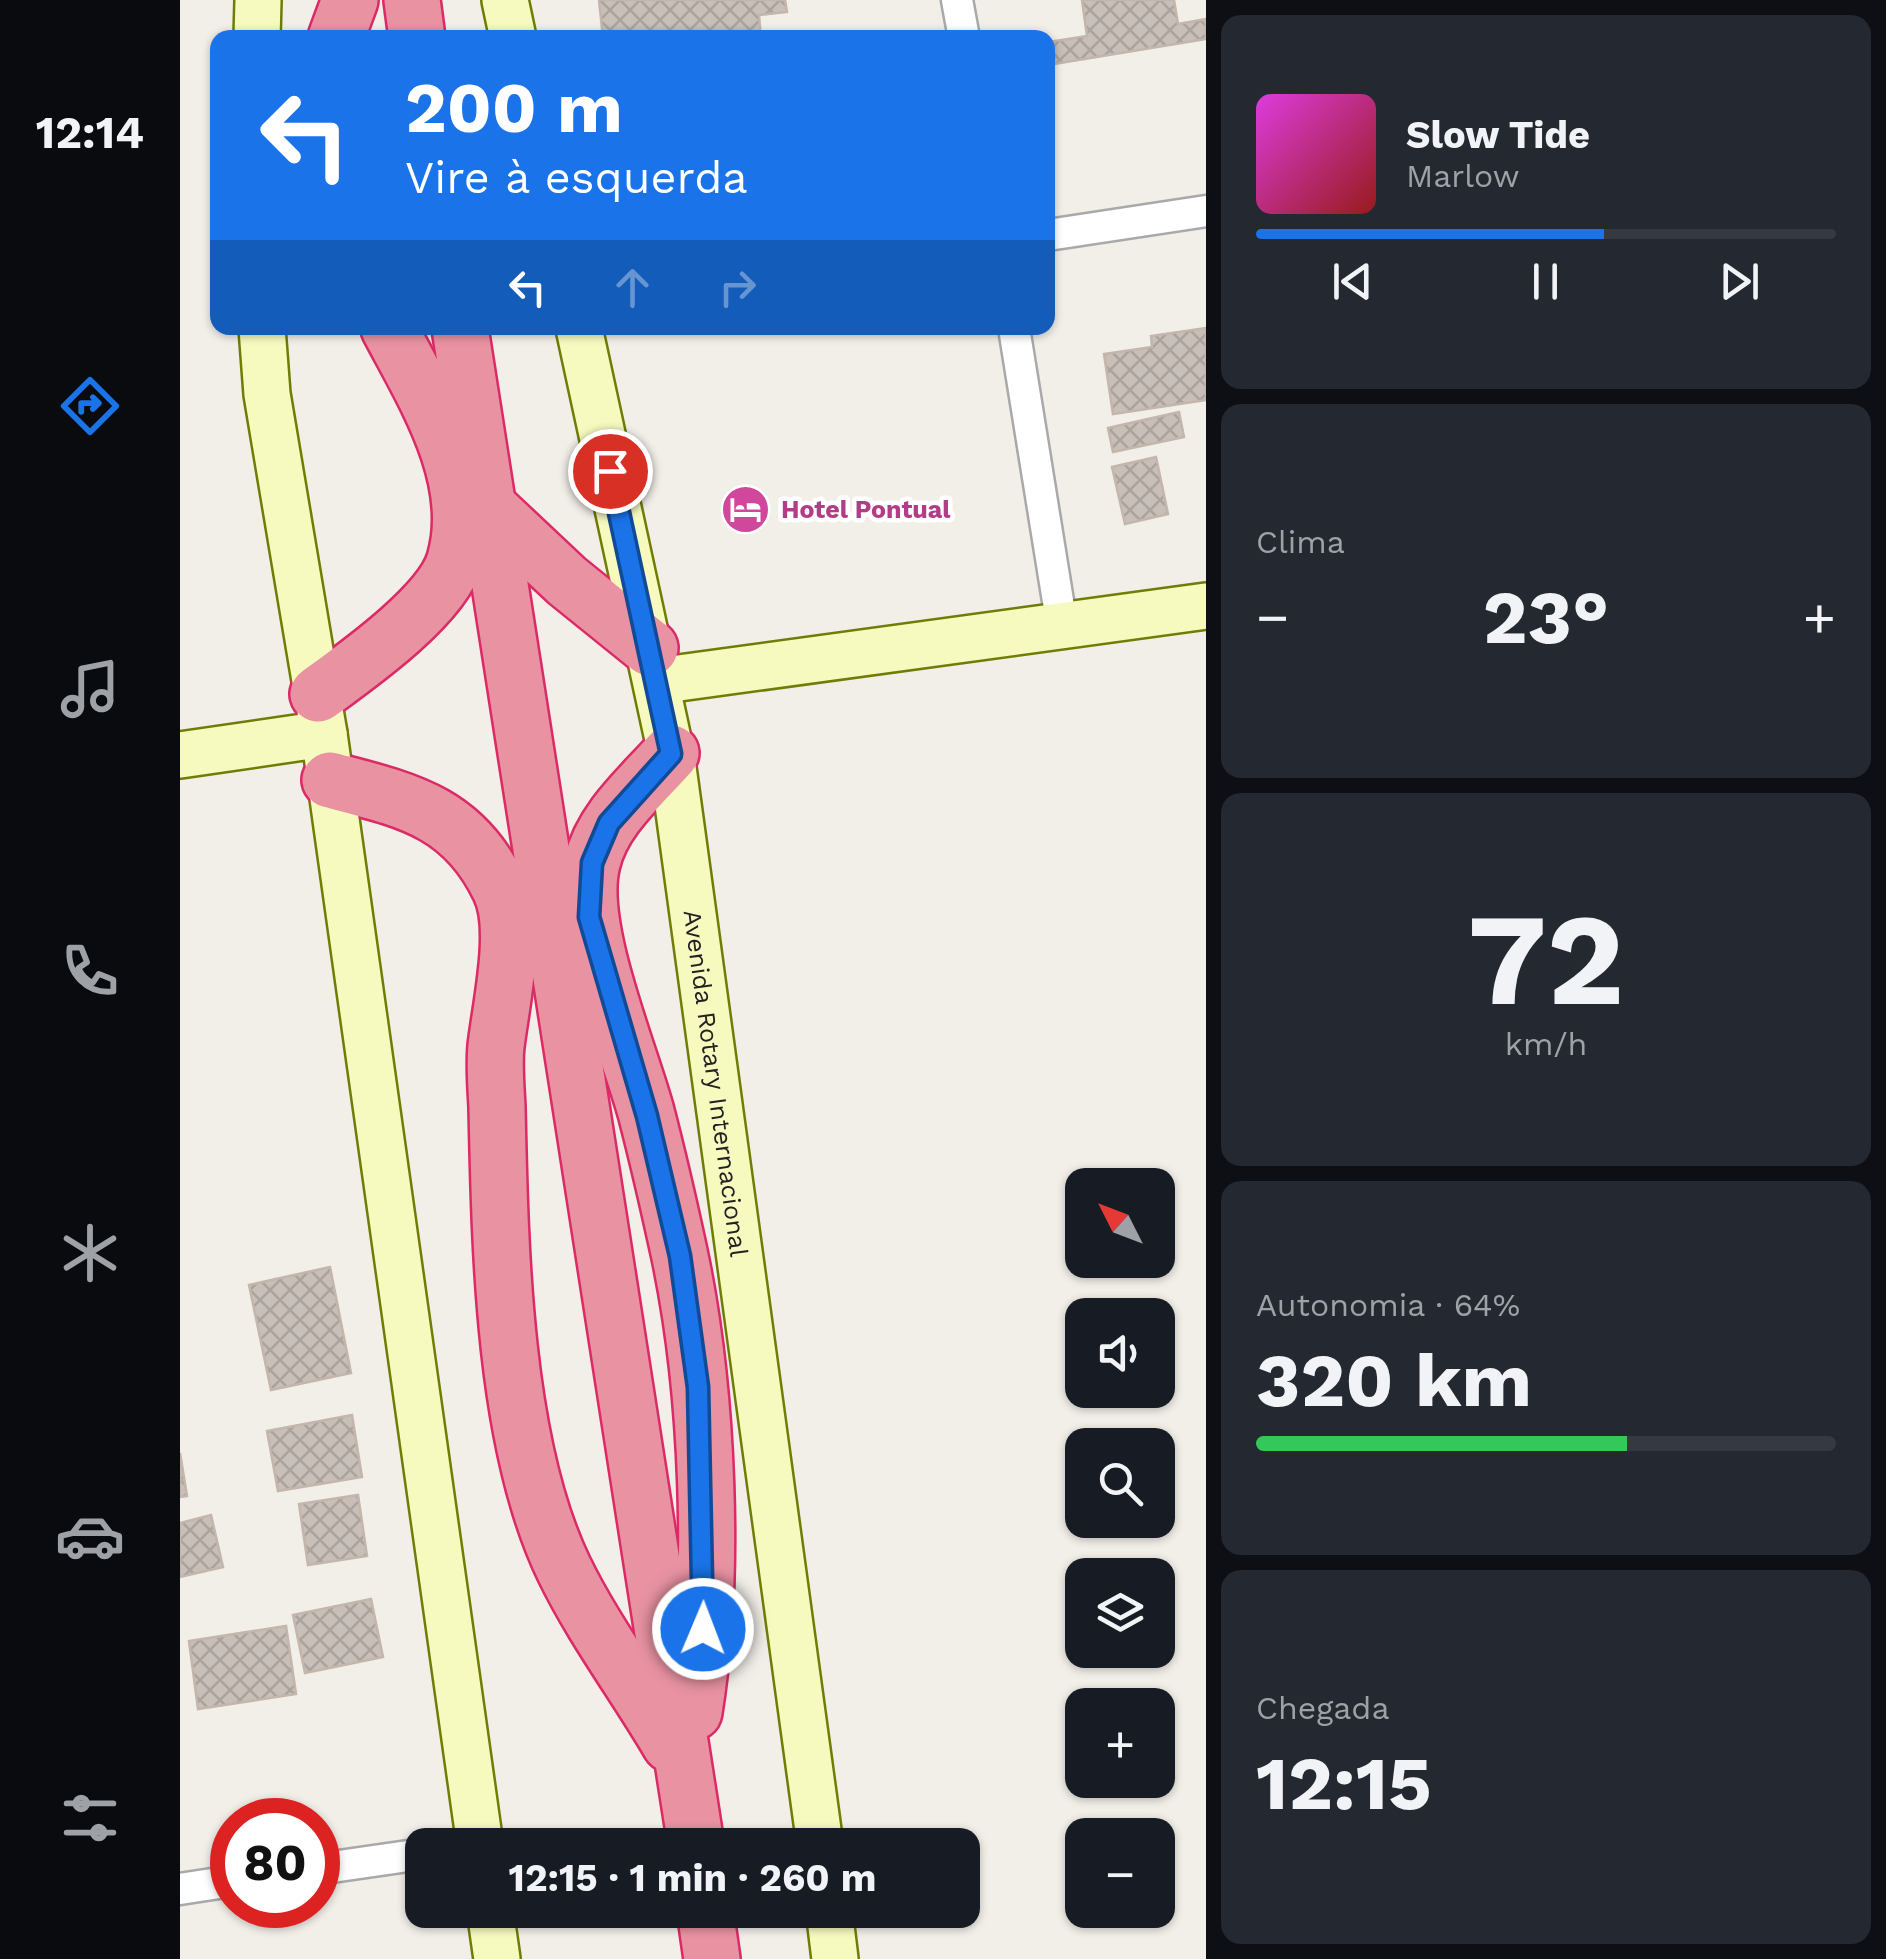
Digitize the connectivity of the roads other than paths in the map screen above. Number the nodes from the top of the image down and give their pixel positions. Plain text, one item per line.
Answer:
1 (258, 0) edge
2 (350, 0) edge
3 (412, 0) edge
4 (505, 0) edge
5 (957, 0) edge
6 (257, 30) edge
7 (339, 30) edge
8 (416, 30) edge
9 (512, 30) edge
10 (963, 30) edge
11 (1206, 211) edge
12 (1055, 234) edge
13 (263, 335) edge
14 (393, 335) edge
15 (461, 335) edge
16 (580, 335) edge
17 (1015, 335) edge
18 (486, 504) junction
19 (1206, 606) edge
20 (1062, 626) junction
21 (653, 664) junction
22 (324, 736) junction
23 (671, 754) junction
24 (180, 756) edge
25 (684, 1770) junction
26 (478, 1828) edge
27 (693, 1828) edge
28 (818, 1828) edge
29 (405, 1856) edge
30 (340, 1866) edge
31 (210, 1885) edge
32 (180, 1889) edge
33 (493, 1928) edge
34 (708, 1928) edge
35 (831, 1928) edge
36 (497, 1959) edge
37 (712, 1959) edge
38 (835, 1959) edge

1 - 6 street
2 - 7 highway
3 - 8 highway
4 - 9 street
5 - 10 street
11 - 12 street
13 - 22 street
14 - 22 highway
15 - 18 highway
16 - 21 street, Avenida Rotary Internacional
17 - 20 street
18 - 21 highway
18 - 25 highway
19 - 20 street
20 - 21 street
21 - 23 street, Avenida Rotary Internacional
22 - 24 street
22 - 25 highway
22 - 26 street
23 - 25 highway
23 - 28 street, Avenida Rotary Internacional
25 - 27 highway
29 - 30 street
31 - 32 street
33 - 36 street
34 - 37 highway
35 - 38 street

